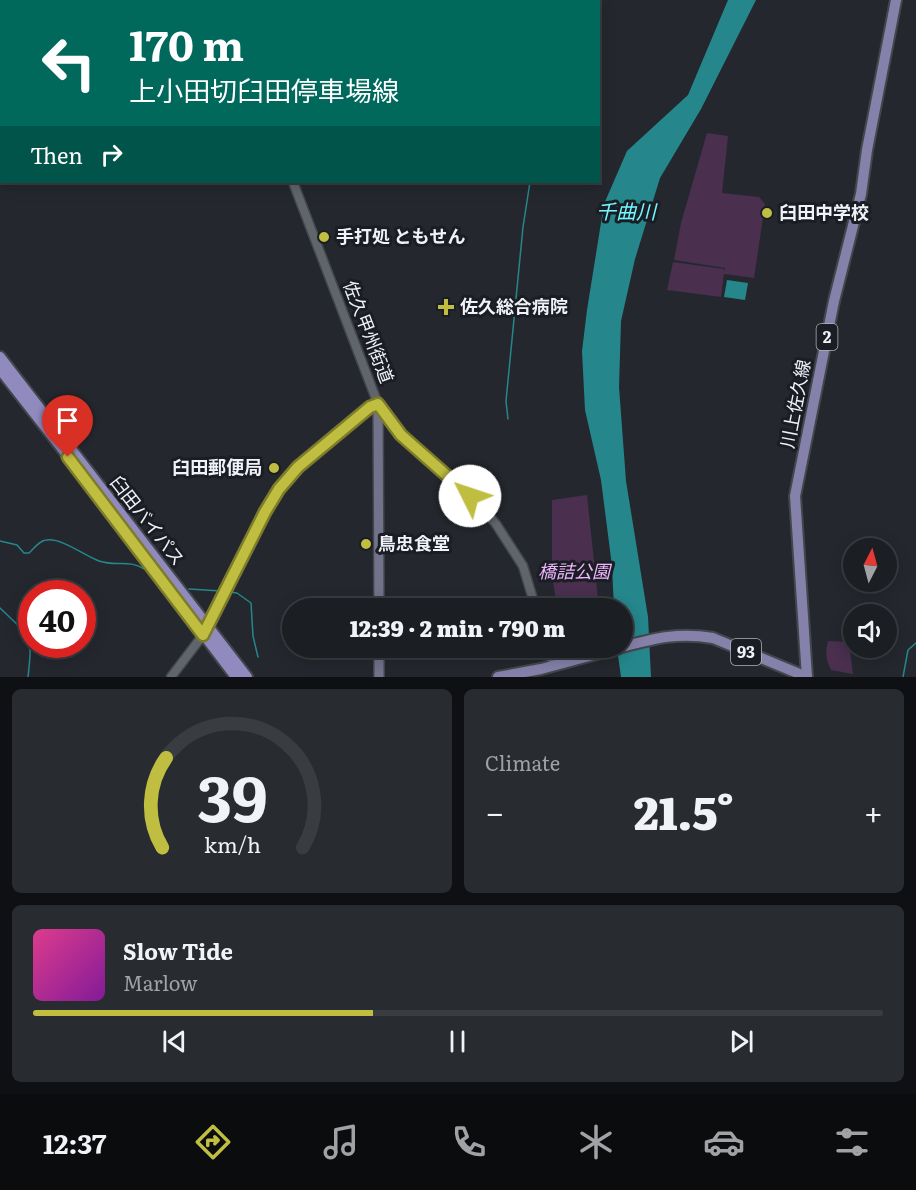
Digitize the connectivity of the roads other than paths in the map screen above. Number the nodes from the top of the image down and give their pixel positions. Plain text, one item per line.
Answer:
1 (896, 0) edge
2 (292, 183) edge
3 (0, 357) edge
4 (0, 369) edge
5 (378, 404) junction
6 (379, 598) edge
7 (533, 598) edge
8 (206, 630) junction
9 (633, 645) edge
10 (379, 658) edge
11 (555, 658) edge
12 (582, 658) edge
13 (559, 664) junction
14 (171, 677) edge
15 (236, 677) edge
16 (247, 677) edge
17 (379, 677) edge
18 (498, 677) edge
19 (807, 677) edge

1 - 19 main road, 川上佐久線 / 2
2 - 5 street, 佐久甲州街道
3 - 8 highway, 臼田バイパス
4 - 8 highway, 臼田バイパス
5 - 6 main road, 佐久甲州街道
5 - 7 street
5 - 8 main road
8 - 14 street
8 - 15 highway, 臼田バイパス
8 - 16 highway, 臼田バイパス
9 - 19 main road, 93
10 - 17 main road
11 - 13 street
12 - 13 main road, 93
13 - 18 main road, 93

